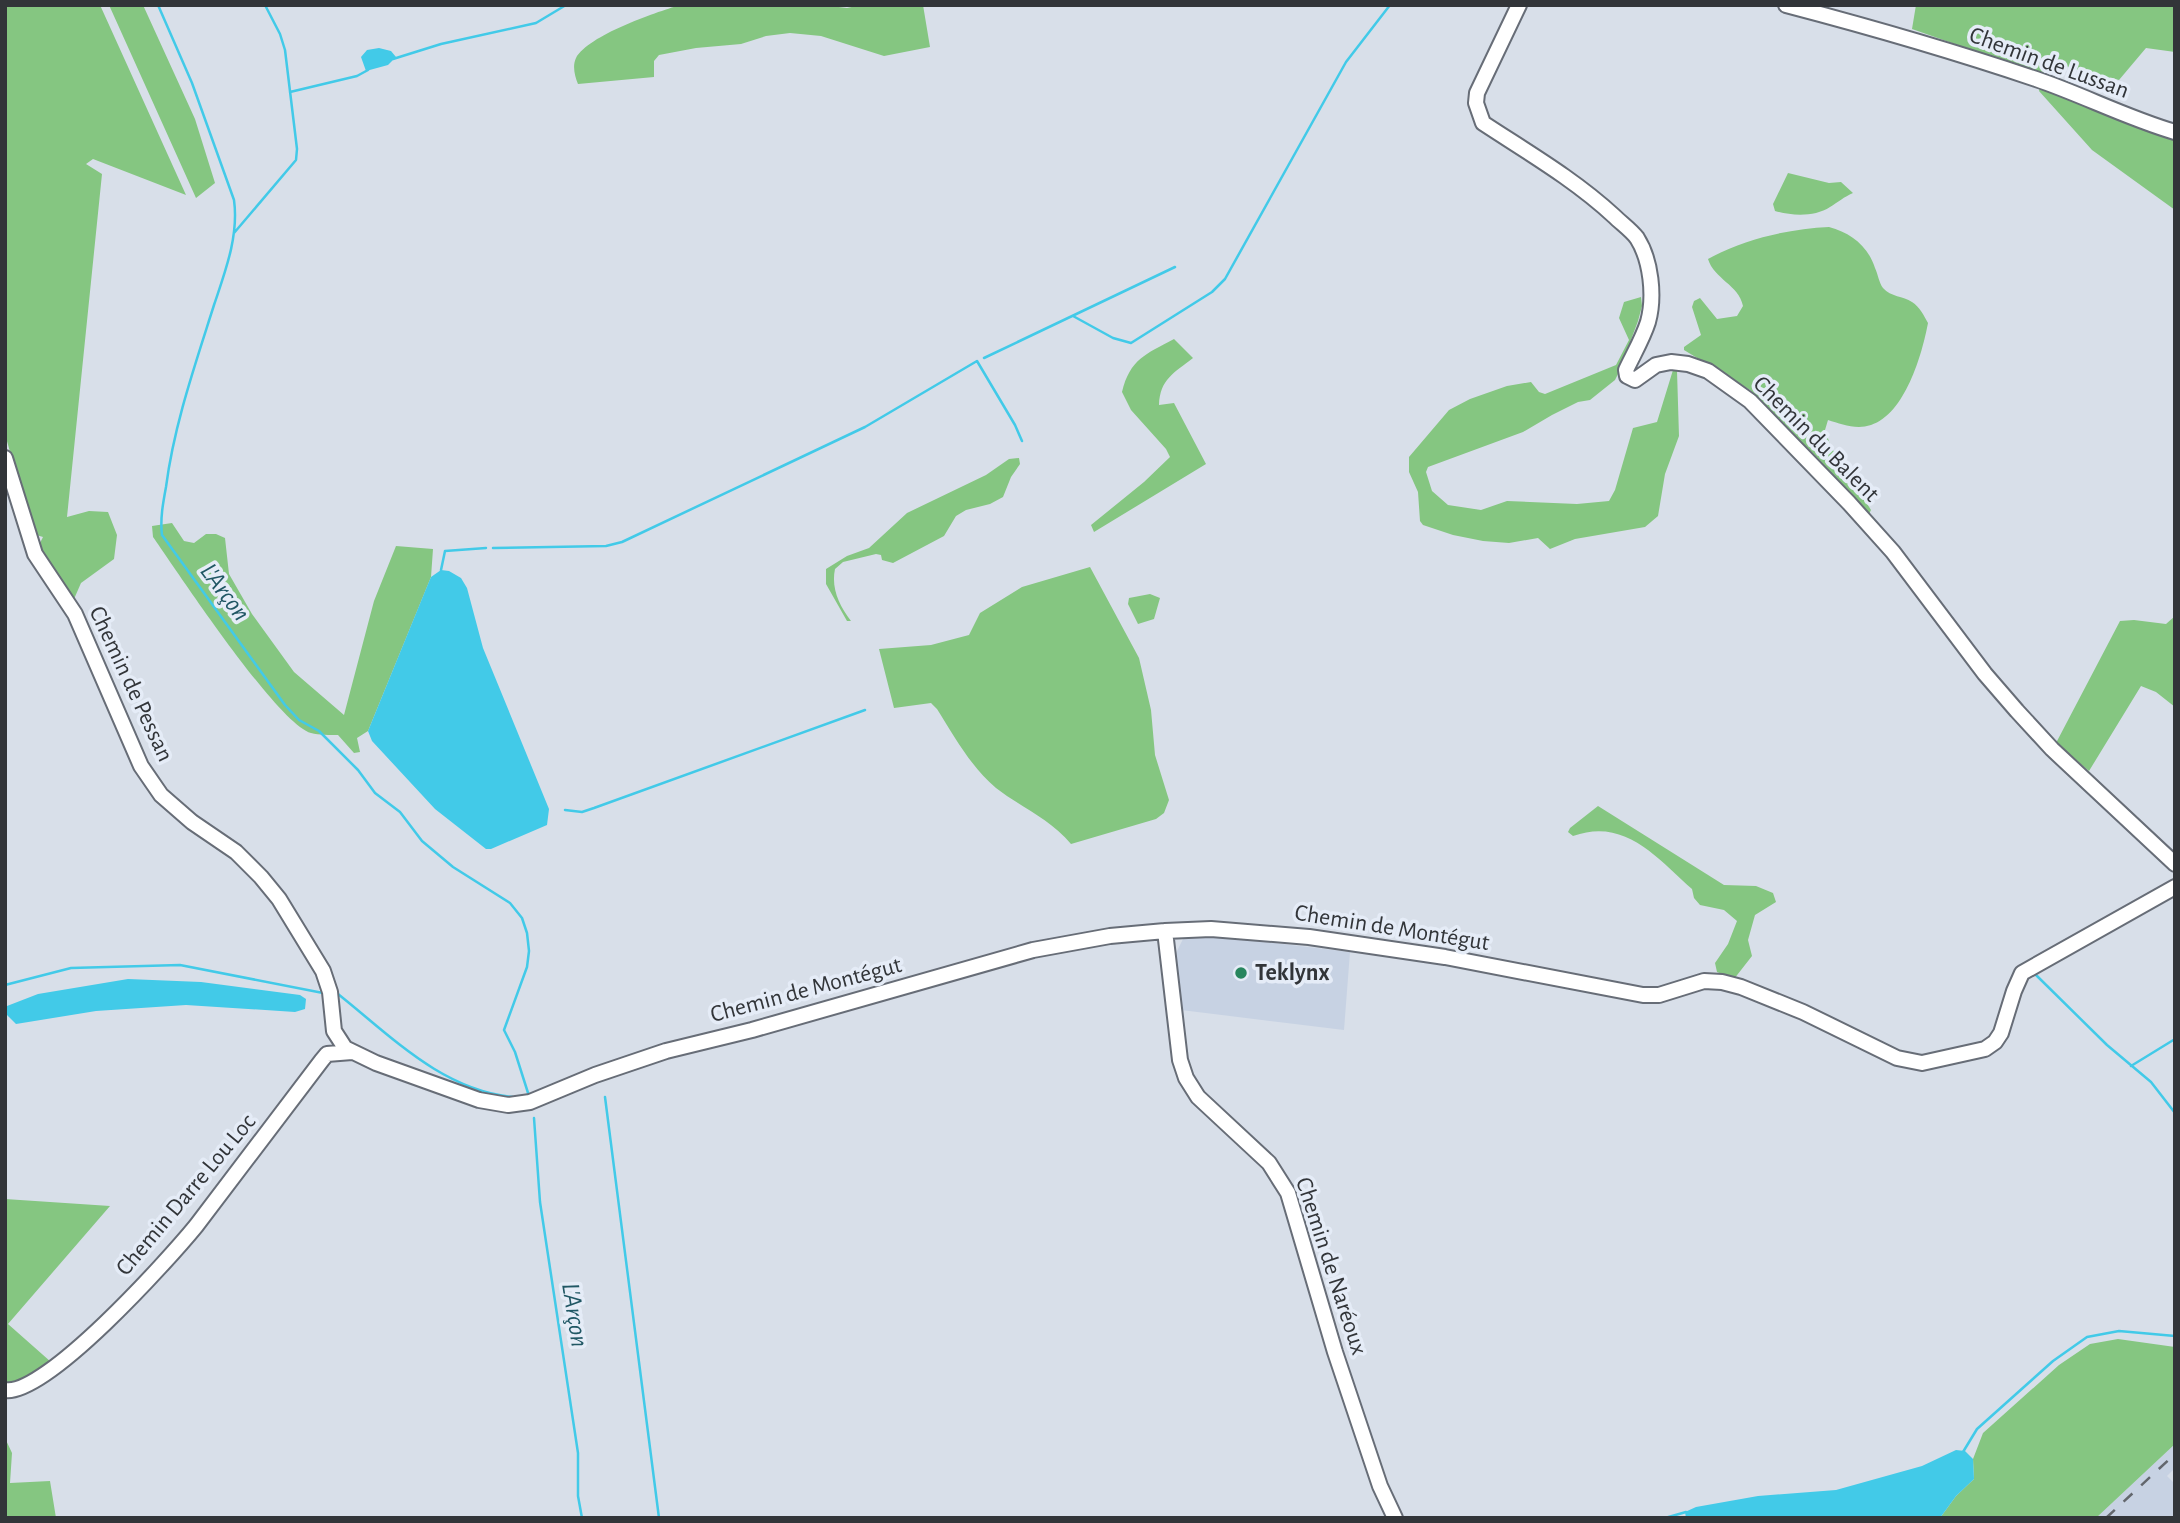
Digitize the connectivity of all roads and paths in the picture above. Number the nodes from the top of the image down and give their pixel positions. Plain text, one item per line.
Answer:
1 (1519, 5) edge
2 (1786, 5) edge
3 (2175, 132) edge
4 (5, 457) edge
5 (2175, 864) edge
6 (2175, 887) edge
7 (1165, 931) junction
8 (332, 1020) junction
9 (352, 1052) junction
10 (322, 1060) junction
11 (5, 1390) edge
12 (1395, 1518) edge

1 - 5 street, Chemin du Balent
2 - 3 street, Chemin de Lussan
4 - 8 street, Chemin de Pessan
6 - 7 street, Chemin de Montégut
7 - 9 street, Chemin de Montégut
7 - 12 street, Chemin de Naréoux
8 - 9 street, Chemin de Pessan
8 - 10 street, Chemin Darre Lou Loc
9 - 10 street
10 - 11 street, Chemin Darre Lou Loc

